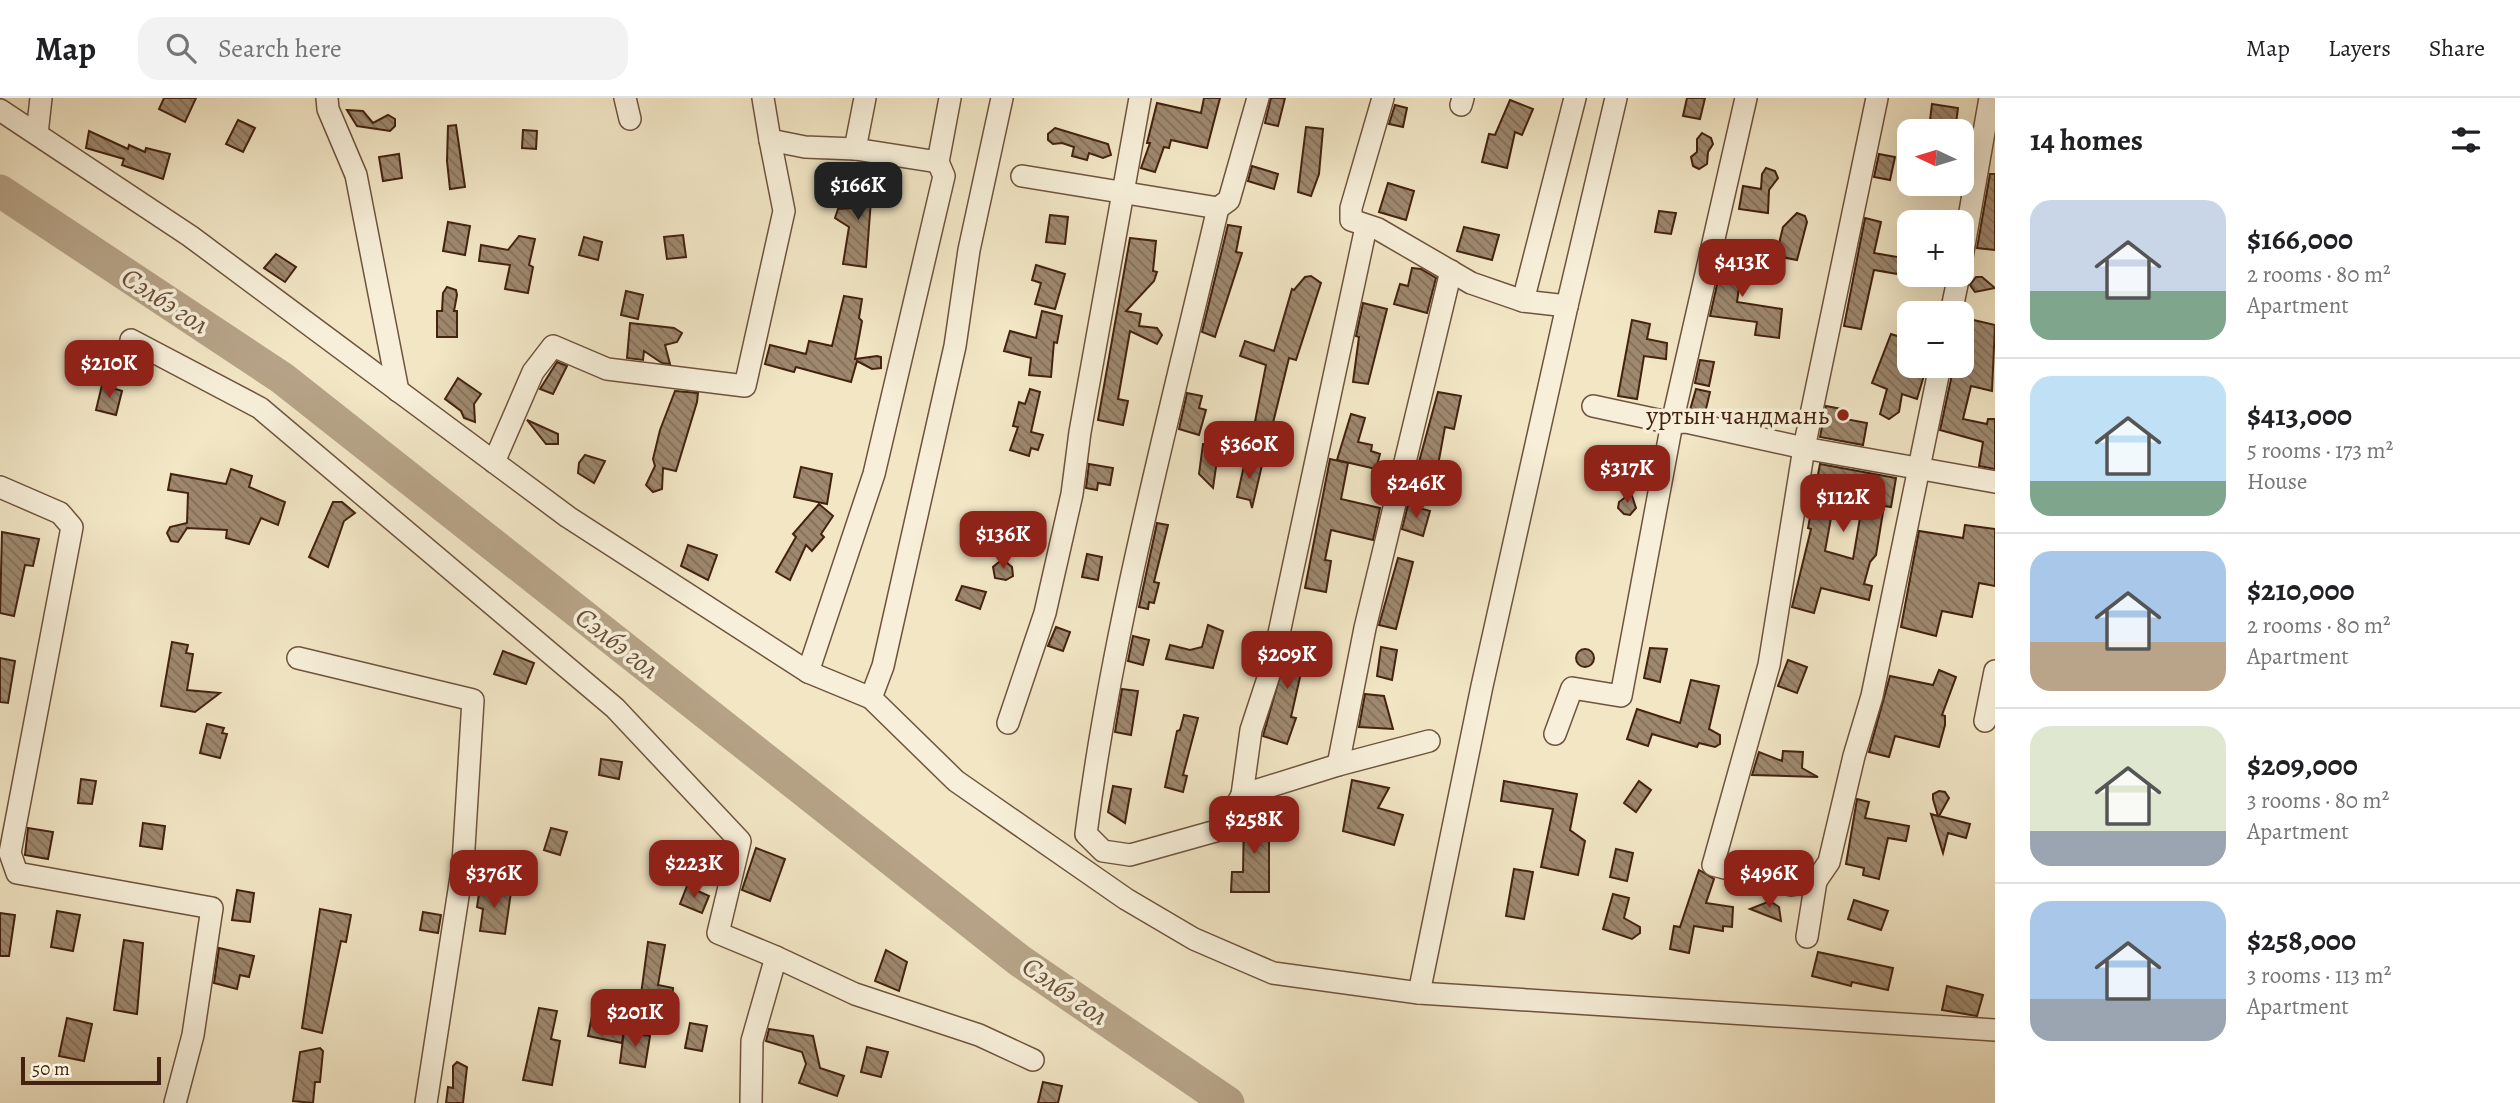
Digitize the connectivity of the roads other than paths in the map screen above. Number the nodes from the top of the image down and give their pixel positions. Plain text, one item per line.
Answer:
1 (41, 98) edge
2 (327, 98) edge
3 (763, 98) edge
4 (865, 98) edge
5 (950, 98) edge
6 (1002, 98) edge
7 (1140, 98) edge
8 (1258, 98) edge
9 (1383, 98) edge
10 (1574, 98) edge
11 (1616, 98) edge
12 (1746, 98) edge
13 (1877, 98) edge
14 (1990, 98) edge
15 (0, 110) edge
16 (37, 134) junction
17 (770, 140) junction
18 (855, 149) junction
19 (938, 162) junction
20 (1022, 176) dead end
21 (1124, 193) junction
22 (1218, 208) junction
23 (1970, 210) edge
24 (1366, 227) junction
25 (1451, 271) junction
26 (1523, 301) junction
27 (1567, 306) junction
28 (131, 340) dead end
29 (1937, 378) edge
30 (398, 391) junction
31 (1592, 406) dead end
32 (1672, 423) junction
33 (1804, 448) junction
34 (494, 462) junction
35 (1919, 466) junction
36 (1995, 482) edge
37 (0, 488) edge
38 (298, 658) dead end
39 (1995, 671) edge
40 (808, 672) junction
41 (871, 698) junction
42 (1985, 721) dead end
43 (1007, 723) dead end
44 (1555, 734) dead end
45 (1429, 741) dead end
46 (1338, 765) junction
47 (1242, 795) junction
48 (1816, 881) junction
49 (1807, 937) dead end
50 (776, 957) junction
51 (1419, 993) junction
52 (1995, 1030) edge
53 (1033, 1060) dead end
54 (175, 1103) edge
55 (426, 1103) edge
56 (751, 1103) edge

1 - 16 street
2 - 30 street
3 - 17 street
4 - 18 street
5 - 19 street
6 - 41 street
7 - 21 street
8 - 22 street
9 - 24 street
10 - 26 street
11 - 27 street
12 - 32 street
13 - 33 street
14 - 23 street
15 - 16 street
16 - 30 street
17 - 18 street
17 - 34 street
18 - 19 street
19 - 40 street
20 - 21 street
21 - 22 street
21 - 43 street
22 - 47 street
24 - 25 street
24 - 47 street
25 - 26 street
25 - 46 street
26 - 27 street
27 - 51 street
28 - 50 street
29 - 35 street
30 - 34 street
31 - 32 street
32 - 33 street
32 - 44 street
33 - 35 street
33 - 48 street
34 - 40 street
35 - 36 street
35 - 48 street
37 - 54 street
38 - 55 street
39 - 42 street
40 - 41 street
41 - 51 street
45 - 46 street
46 - 47 street
48 - 49 street
50 - 53 street
50 - 56 street
51 - 52 street

